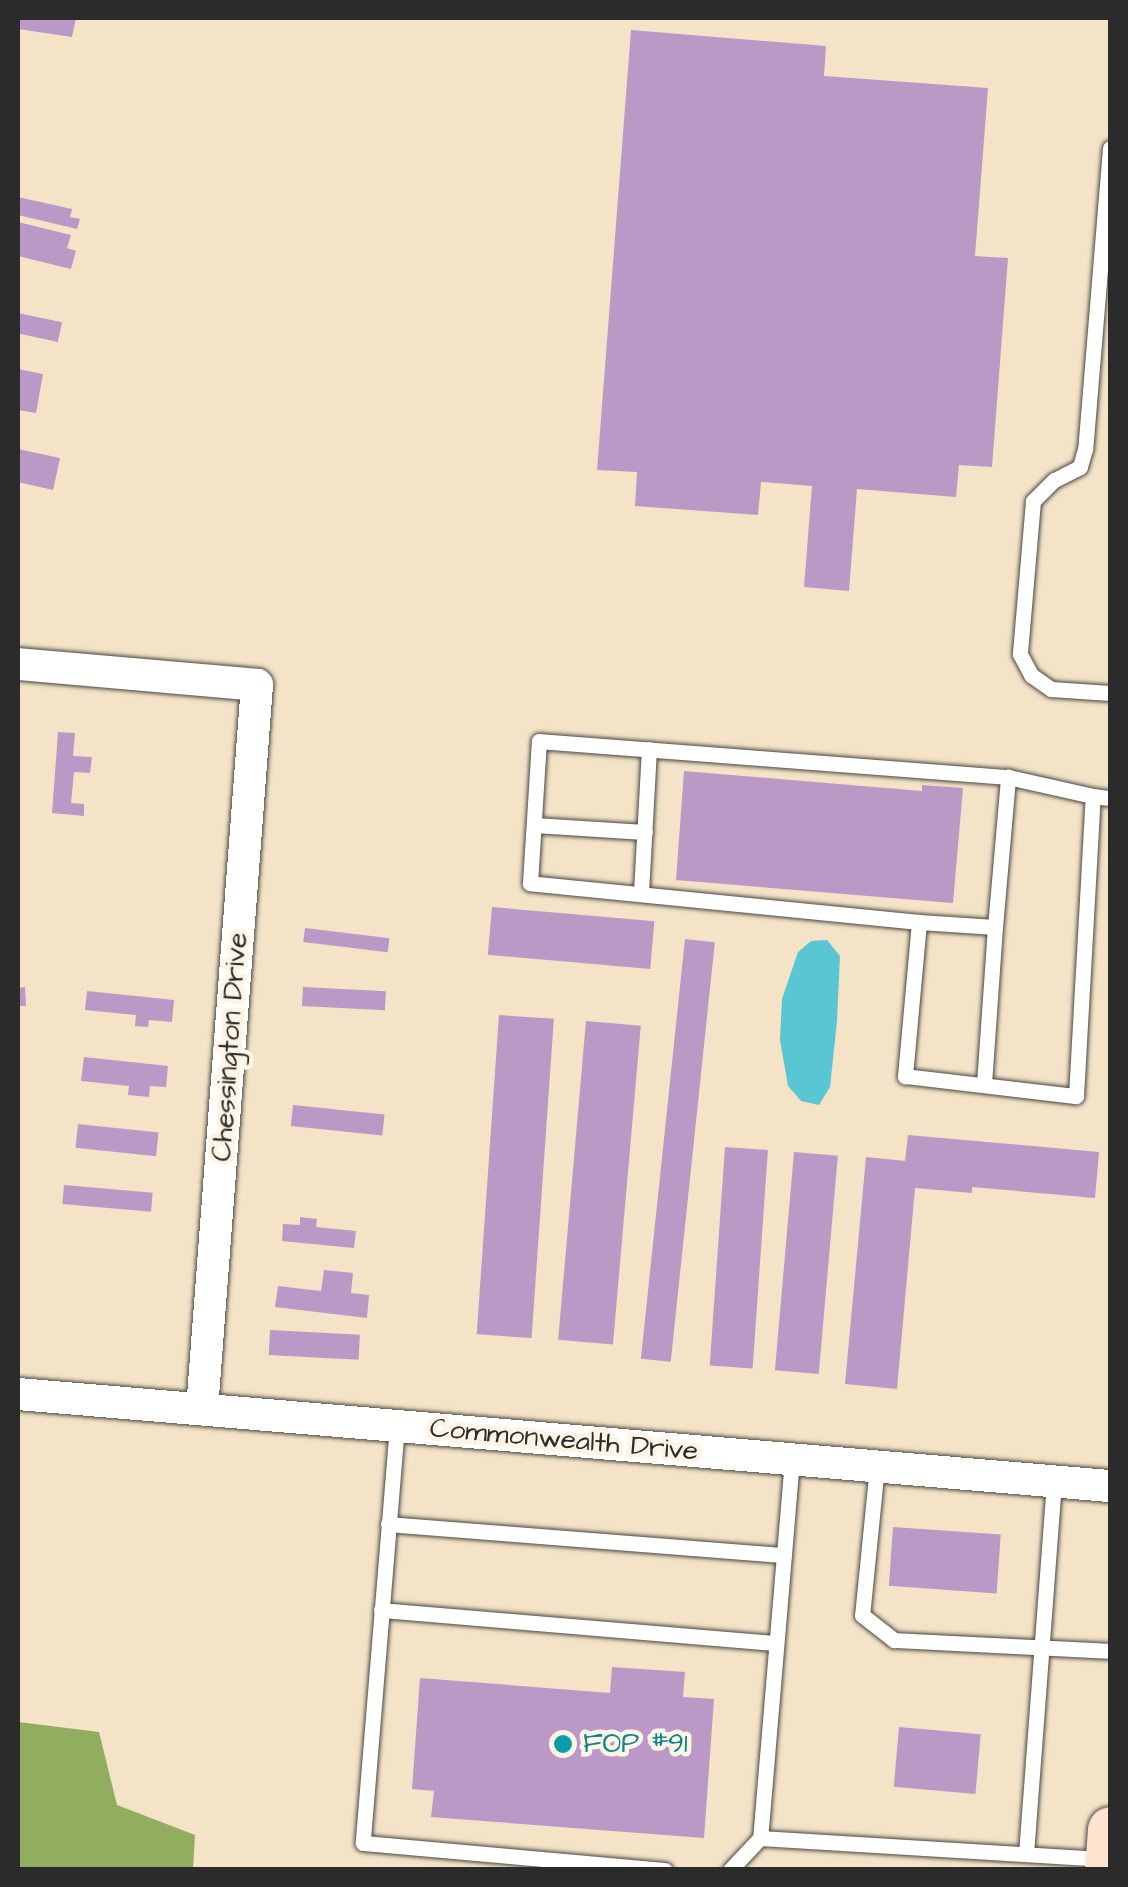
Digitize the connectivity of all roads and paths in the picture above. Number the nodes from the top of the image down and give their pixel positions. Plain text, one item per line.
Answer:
1 (1110, 148) edge
2 (18, 664) edge
3 (1110, 693) edge
4 (649, 749) junction
5 (1008, 777) junction
6 (1093, 796) junction
7 (1110, 798) edge
8 (534, 825) junction
9 (644, 832) junction
10 (641, 892) junction
11 (919, 922) junction
12 (995, 926) junction
13 (984, 1084) junction
14 (18, 1394) edge
15 (202, 1409) junction
16 (397, 1426) junction
17 (792, 1459) junction
18 (877, 1466) junction
19 (1054, 1481) junction
20 (1110, 1486) edge
21 (388, 1524) junction
22 (784, 1555) junction
23 (381, 1610) junction
24 (776, 1643) junction
25 (1041, 1647) junction
26 (1110, 1652) edge
27 (760, 1838) junction
28 (1109, 1852) edge
29 (1026, 1854) junction
30 (665, 1870) edge
31 (730, 1870) edge

1 - 3 lane
2 - 15 street, Chessington Drive
4 - 5 lane
4 - 8 lane
4 - 9 lane
5 - 6 lane
5 - 12 lane
6 - 7 lane
6 - 13 lane
8 - 9 lane
8 - 10 lane
9 - 10 lane
10 - 11 lane
11 - 12 lane
11 - 13 lane
12 - 13 lane
14 - 15 street, Commonwealth Drive
15 - 16 street, Commonwealth Drive
16 - 17 street, Commonwealth Drive
16 - 21 lane
17 - 18 street, Commonwealth Drive
17 - 22 lane
18 - 19 street, Commonwealth Drive
18 - 25 lane
19 - 20 street, Commonwealth Drive
19 - 25 lane
21 - 22 lane
21 - 23 lane
22 - 24 lane
23 - 24 lane
23 - 30 lane
24 - 27 lane
25 - 26 lane
25 - 29 lane
27 - 29 lane
27 - 31 lane
28 - 29 lane

